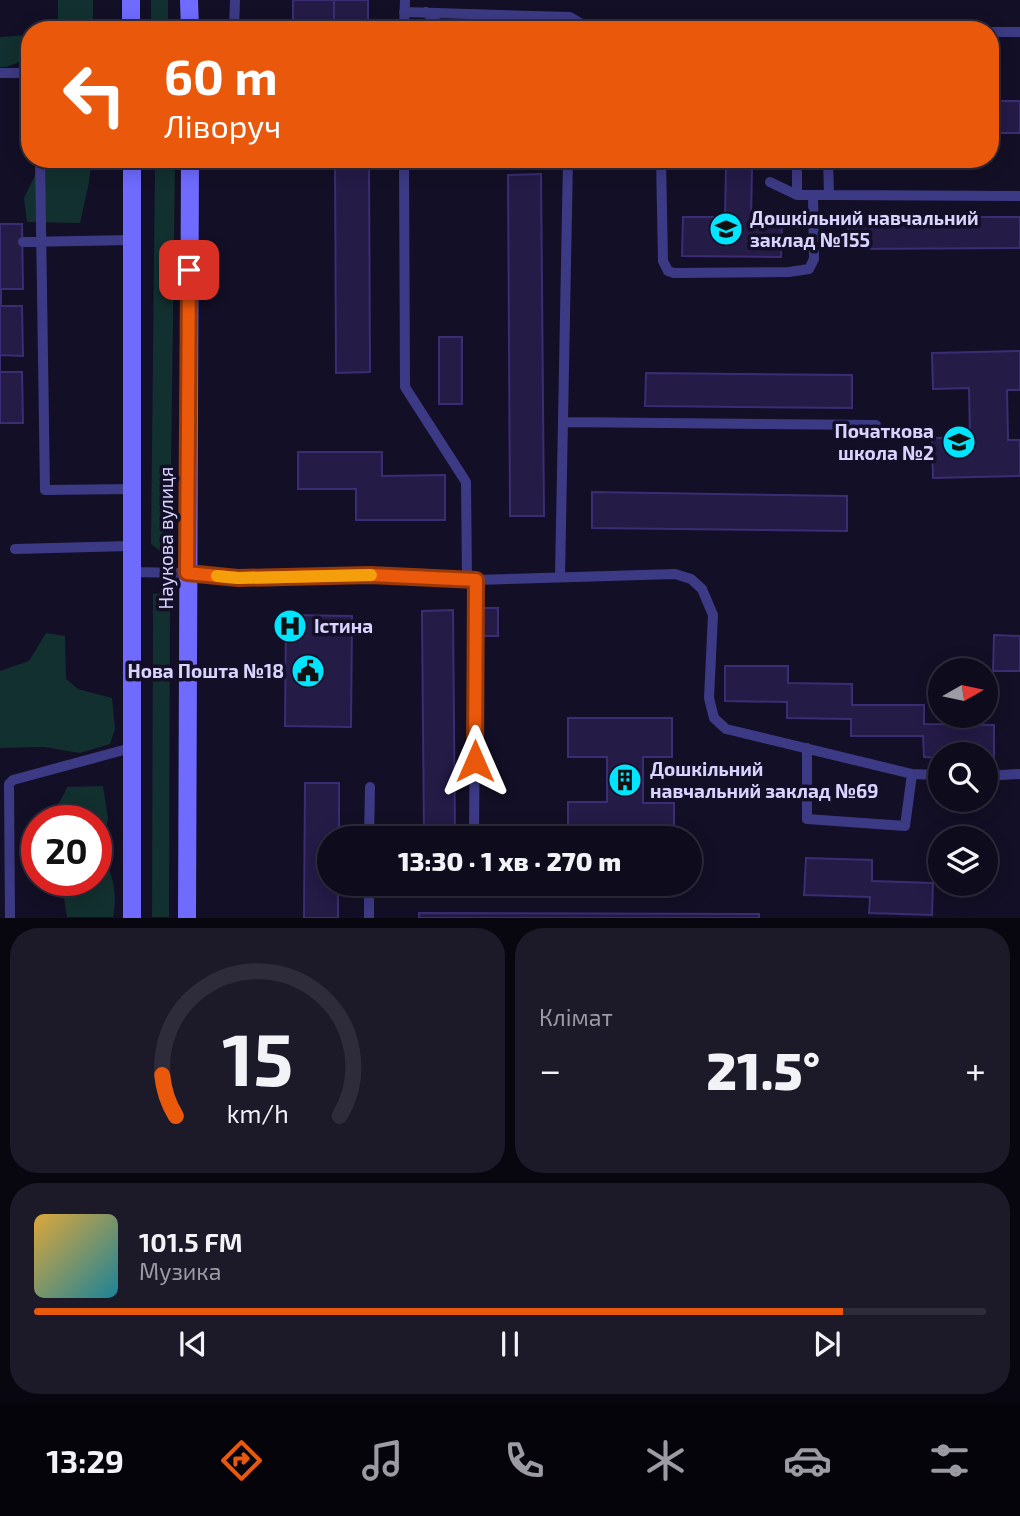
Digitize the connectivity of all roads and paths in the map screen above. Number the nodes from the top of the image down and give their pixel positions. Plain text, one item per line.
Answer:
1 (131, 0) edge
2 (189, 0) edge
3 (235, 0) edge
4 (405, 0) edge
5 (404, 12) junction
6 (426, 12) junction
7 (570, 17) junction
8 (131, 21) edge
9 (190, 21) edge
10 (234, 21) edge
11 (404, 21) edge
12 (435, 21) edge
13 (570, 21) edge
14 (577, 21) edge
15 (999, 32) edge
16 (1020, 32) edge
17 (21, 72) edge
18 (0, 73) edge
19 (40, 168) edge
20 (132, 168) edge
21 (190, 168) edge
22 (404, 168) edge
23 (568, 168) edge
24 (662, 168) edge
25 (797, 168) edge
26 (828, 168) edge
27 (770, 182) dead end
28 (797, 195) junction
29 (813, 195) junction
30 (829, 195) junction
31 (1020, 196) edge
32 (131, 240) junction
33 (42, 241) junction
34 (23, 242) dead end
35 (564, 422) junction
36 (876, 425) dead end
37 (131, 489) junction
38 (130, 546) junction
39 (15, 549) dead end
40 (130, 572) junction
41 (187, 573) junction
42 (560, 577) junction
43 (471, 580) junction
44 (131, 748) junction
45 (807, 748) junction
46 (912, 774) junction
47 (1020, 774) edge
48 (928, 775) edge
49 (998, 775) edge
50 (370, 787) dead end
51 (369, 826) edge
52 (474, 826) edge
53 (369, 896) edge
54 (10, 918) edge
55 (132, 918) edge
56 (187, 918) edge
57 (369, 918) edge

1 - 8 main road
2 - 9 main road
3 - 10 lane
4 - 5 lane
5 - 6 lane
5 - 11 lane
6 - 7 lane
6 - 12 lane
7 - 13 lane
7 - 14 lane
15 - 16 lane
17 - 18 lane
19 - 33 lane
20 - 32 main road, Наукова вулиця
21 - 41 main road, Наукова вулиця
22 - 43 lane
23 - 35 lane
24 - 29 lane
25 - 28 lane
26 - 30 lane
27 - 28 lane
28 - 29 lane
29 - 30 lane
30 - 31 lane
32 - 33 lane
32 - 37 main road, Наукова вулиця
33 - 34 lane
33 - 37 lane
35 - 36 lane
35 - 42 lane
37 - 38 main road, Наукова вулиця
38 - 39 lane
38 - 40 main road, Наукова вулиця
40 - 41 lane
40 - 44 main road, Наукова вулиця
41 - 43 lane
41 - 56 main road, Наукова вулиця
42 - 43 lane
42 - 45 lane
43 - 52 lane
44 - 54 lane
44 - 55 main road, Наукова вулиця
45 - 46 lane
45 - 46 lane
46 - 48 lane
47 - 49 lane
50 - 51 lane
53 - 57 lane

